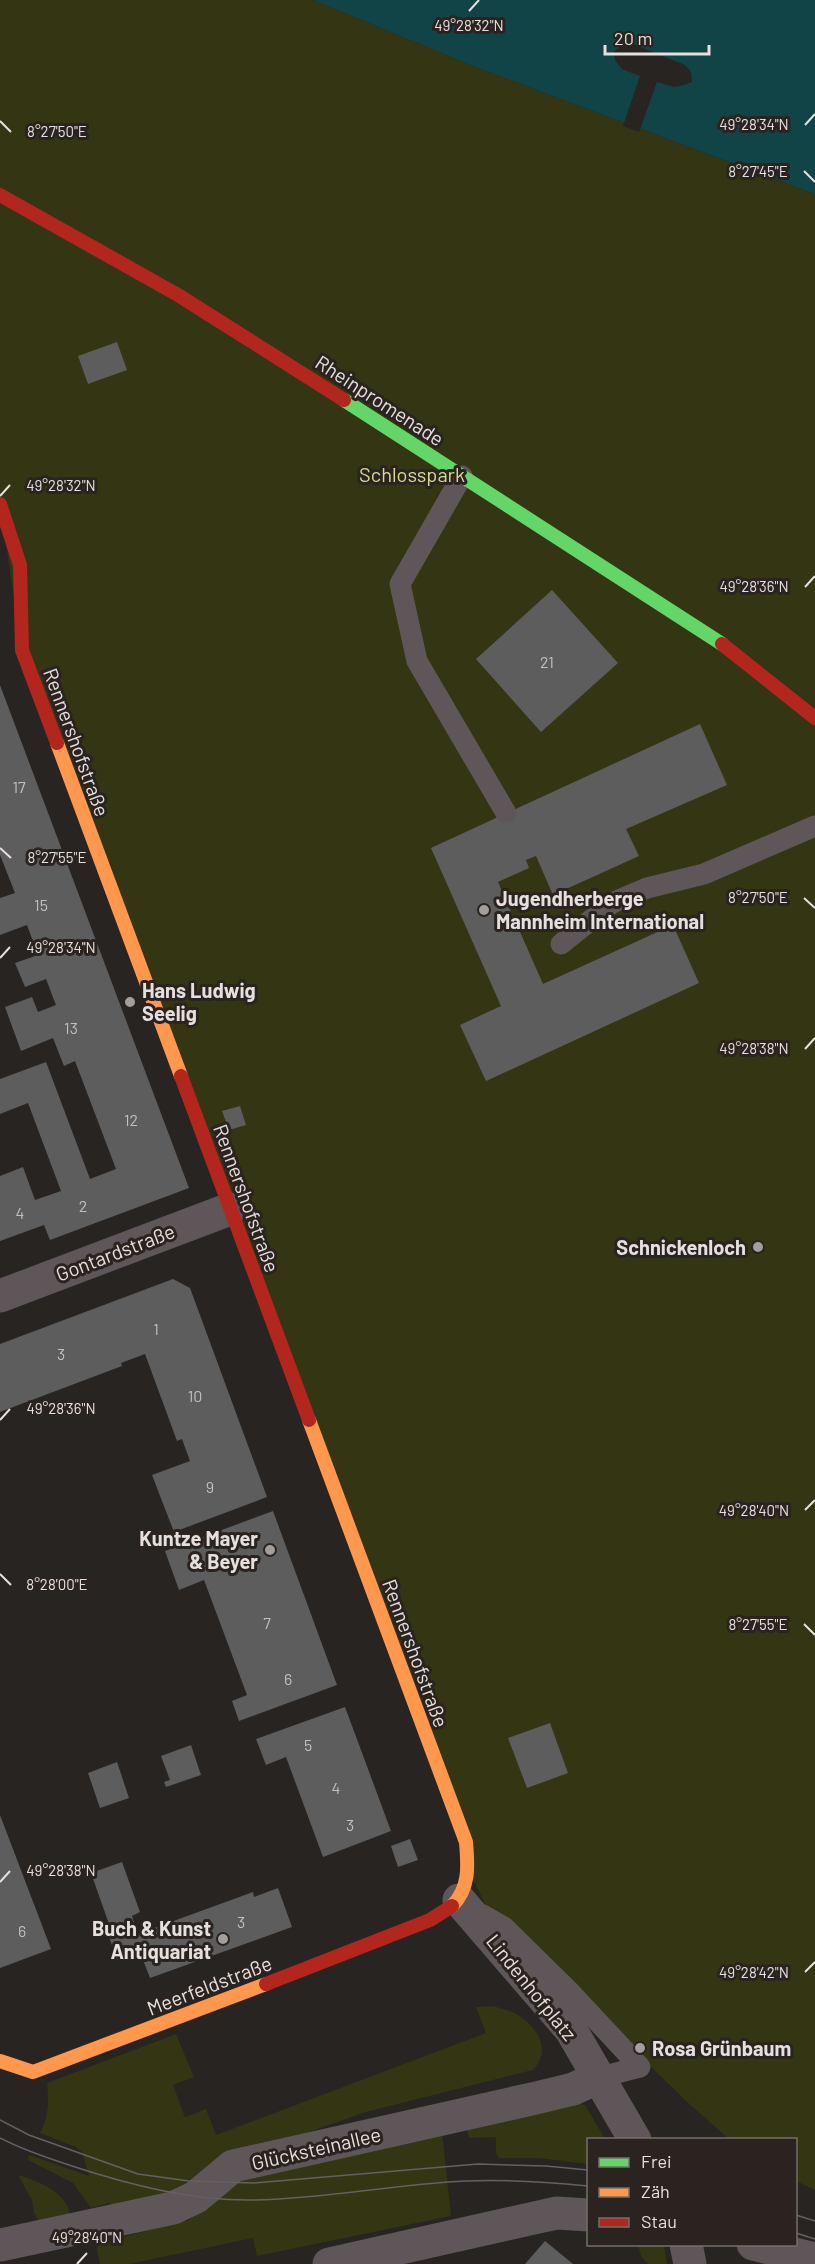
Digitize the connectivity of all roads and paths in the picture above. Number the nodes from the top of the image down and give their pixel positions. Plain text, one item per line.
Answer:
1 (0, 195) edge
2 (462, 476) junction
3 (0, 504) edge
4 (815, 718) edge
5 (506, 813) dead end
6 (815, 826) edge
7 (561, 944) dead end
8 (230, 1209) junction
9 (0, 1296) edge
10 (459, 1900) junction
11 (0, 2061) edge
12 (597, 2078) junction
13 (634, 2138) edge
14 (587, 2215) edge
15 (0, 2245) edge
16 (686, 2246) edge
17 (761, 2246) edge
18 (815, 2259) edge
19 (329, 2264) edge
20 (690, 2264) edge

1 - 2 street, Rheinpromenade
2 - 4 street, Rheinpromenade
2 - 5 lane
3 - 8 street, Rennershofstraße
6 - 7 lane
8 - 9 street, Gontardstraße
8 - 10 street, Rennershofstraße
10 - 11 street, Meerfeldstraße
10 - 12 street, Lindenhofplatz
10 - 12 lane, Glücksteinallee
12 - 13 street, Lindenhofplatz
12 - 15 street, Glücksteinallee
14 - 19 street
16 - 20 street
17 - 18 street

